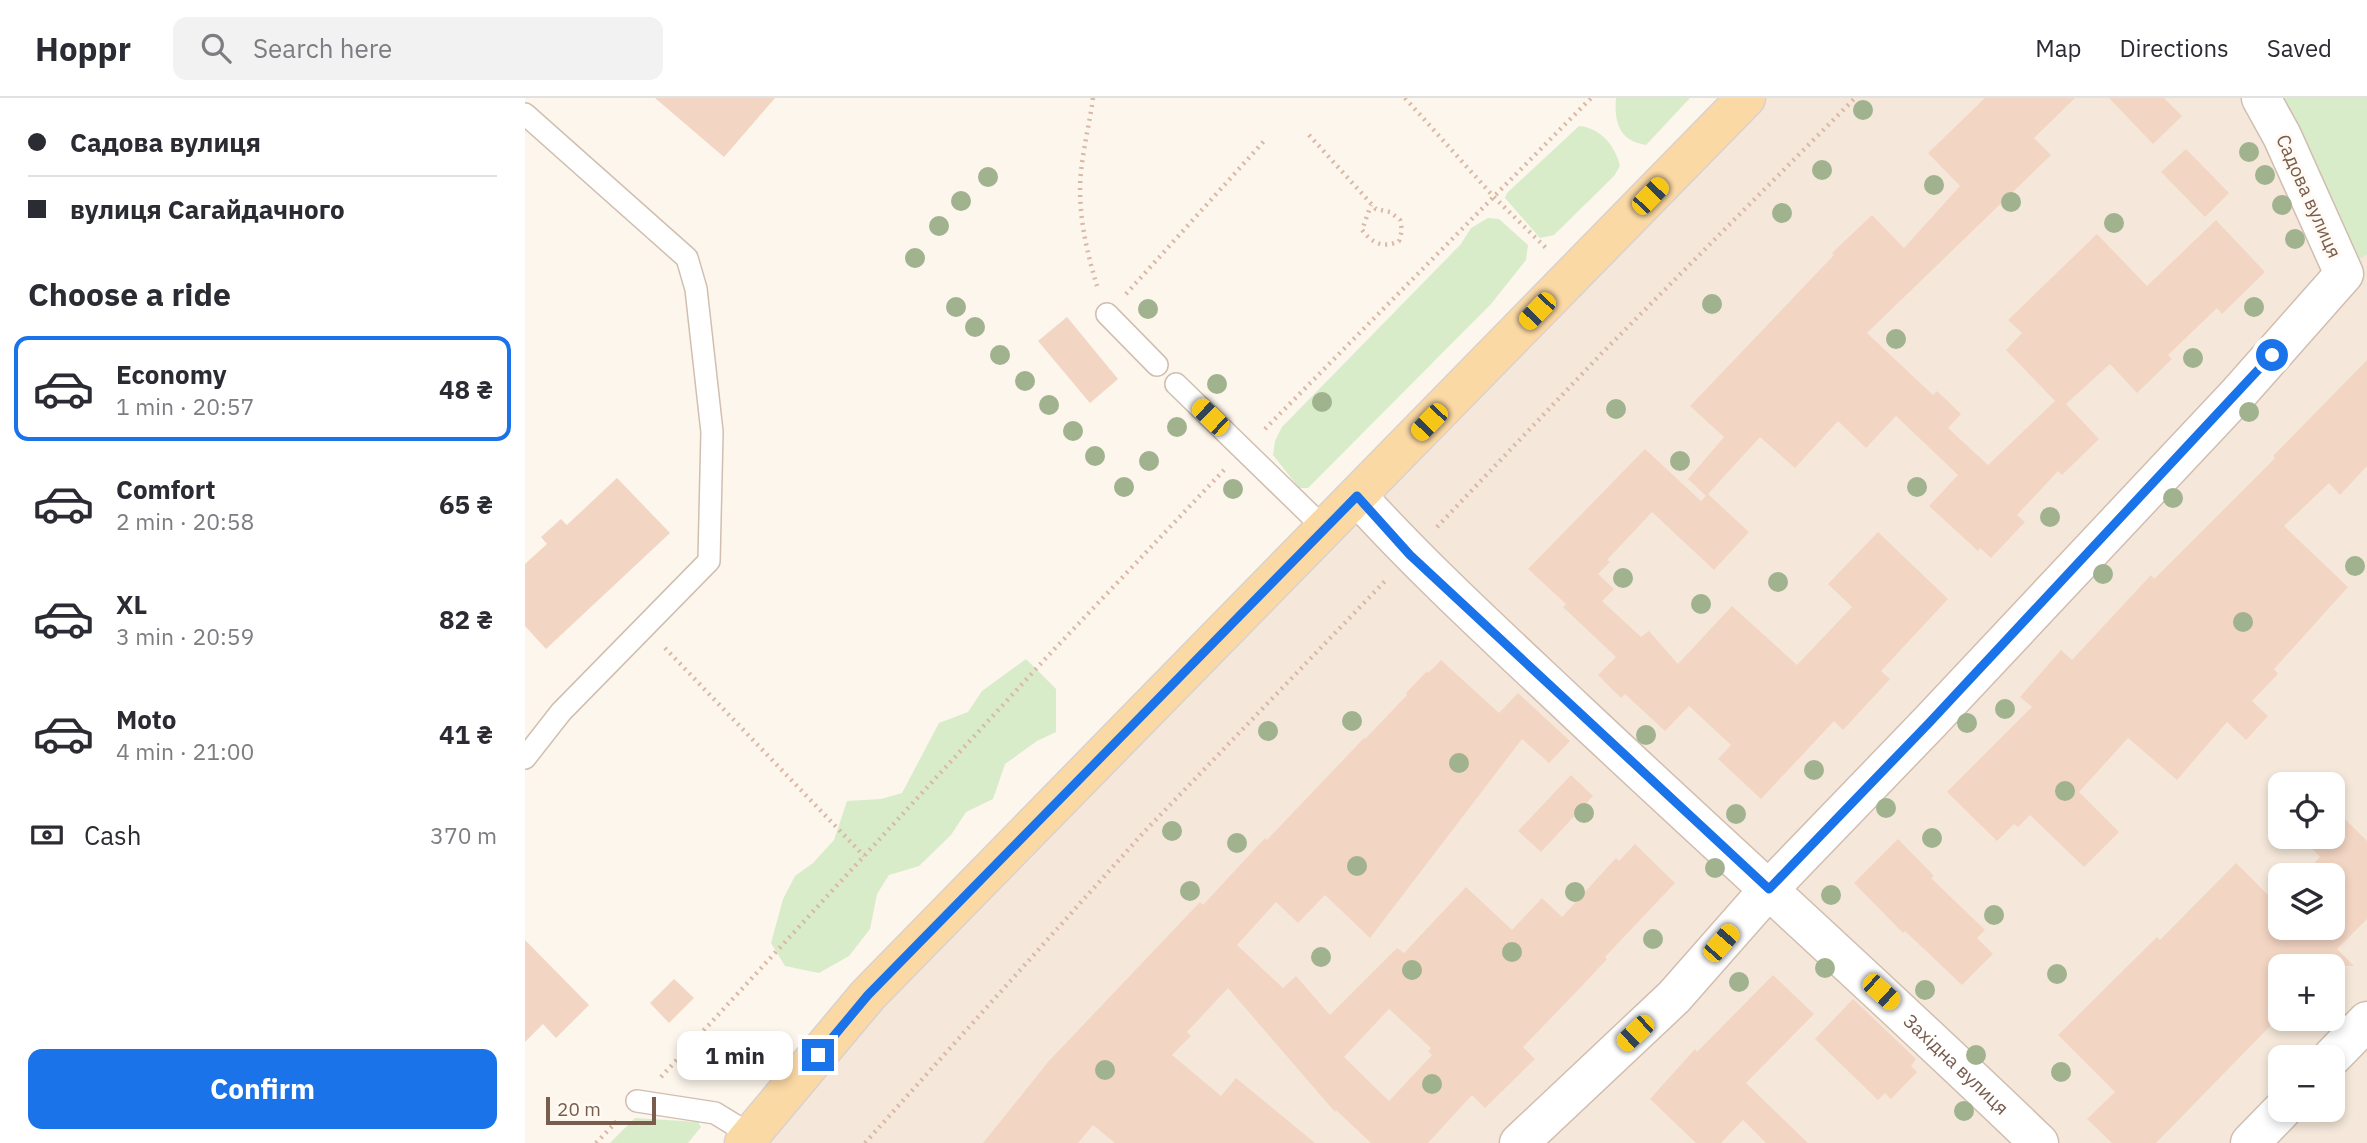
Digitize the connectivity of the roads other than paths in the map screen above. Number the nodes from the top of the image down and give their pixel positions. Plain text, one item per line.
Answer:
1 (1746, 98) edge
2 (2261, 98) edge
3 (525, 114) edge
4 (1107, 314) road end
5 (1157, 365) dead end
6 (1176, 384) dead end
7 (1357, 496) junction
8 (1324, 528) junction
9 (525, 758) edge
10 (1769, 889) junction
11 (2367, 1021) edge
12 (2344, 1045) edge
13 (637, 1101) road end
14 (2270, 1122) edge
15 (748, 1139) edge
16 (1519, 1143) edge
17 (2039, 1143) edge
18 (2250, 1143) edge

1 - 7 main road
2 - 10 street, Садова вулиця
3 - 9 lane
4 - 5 lane
6 - 8 lane
7 - 8 main road
7 - 10 street, Західна вулиця
8 - 15 main road
10 - 16 street, Садова вулиця
10 - 17 street, Західна вулиця
11 - 12 street
13 - 15 lane
14 - 18 street

